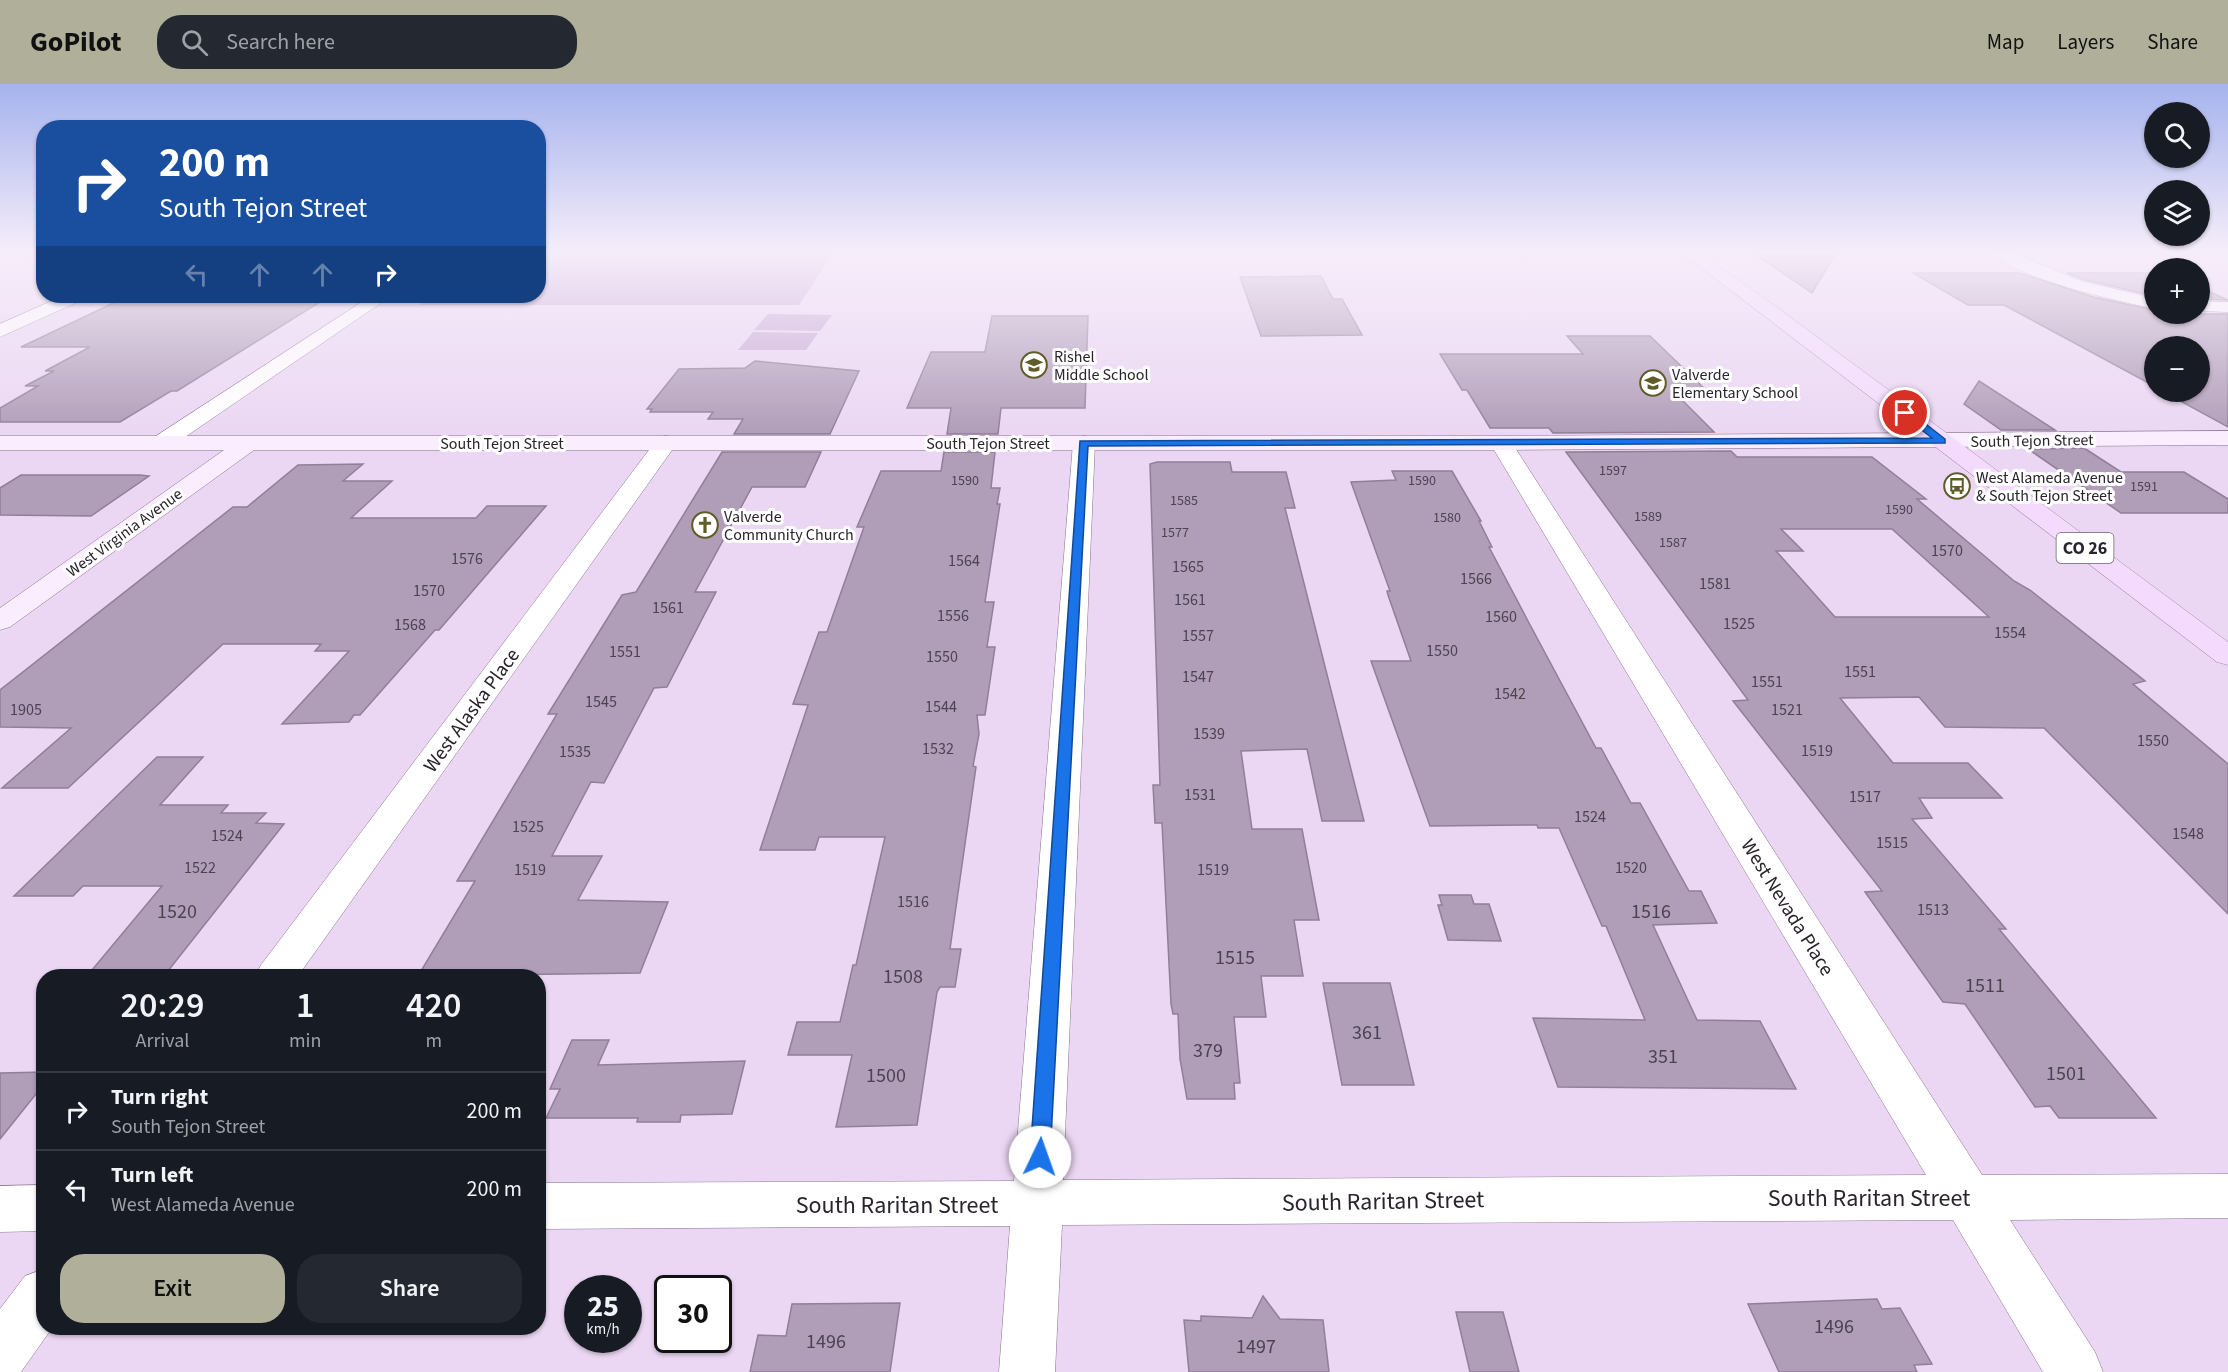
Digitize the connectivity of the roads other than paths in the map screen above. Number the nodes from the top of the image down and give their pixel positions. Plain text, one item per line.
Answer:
1 (38, 313) edge
2 (356, 313) edge
3 (1770, 313) edge
4 (0, 330) edge
5 (2228, 438) edge
6 (1941, 441) junction
7 (0, 443) edge
8 (161, 443) junction
9 (249, 443) junction
10 (666, 443) junction
11 (1084, 443) junction
12 (1501, 443) junction
13 (0, 621) edge
14 (2228, 656) edge
15 (281, 969) edge
16 (2228, 1196) edge
17 (1968, 1198) junction
18 (1037, 1205) junction
19 (546, 1206) edge
20 (36, 1208) edge
21 (0, 1209) edge
22 (36, 1305) edge
23 (0, 1354) edge
24 (1028, 1372) edge
25 (2075, 1372) edge

1 - 4 street
2 - 8 street
3 - 6 main road, CO 26
5 - 6 street, South Tejon Street
6 - 12 street, South Tejon Street
6 - 14 main road, CO 26
7 - 8 street, South Tejon Street
8 - 9 street, South Tejon Street
9 - 10 street, South Tejon Street
9 - 13 street, West Virginia Avenue
10 - 11 street, South Tejon Street
10 - 15 street, West Alaska Place
11 - 12 street, South Tejon Street
11 - 18 street
12 - 17 street, West Nevada Place
16 - 17 street, South Raritan Street
17 - 18 street, South Raritan Street
17 - 25 street, West Nevada Place
18 - 19 street, South Raritan Street
18 - 24 street
20 - 21 street
22 - 23 street

